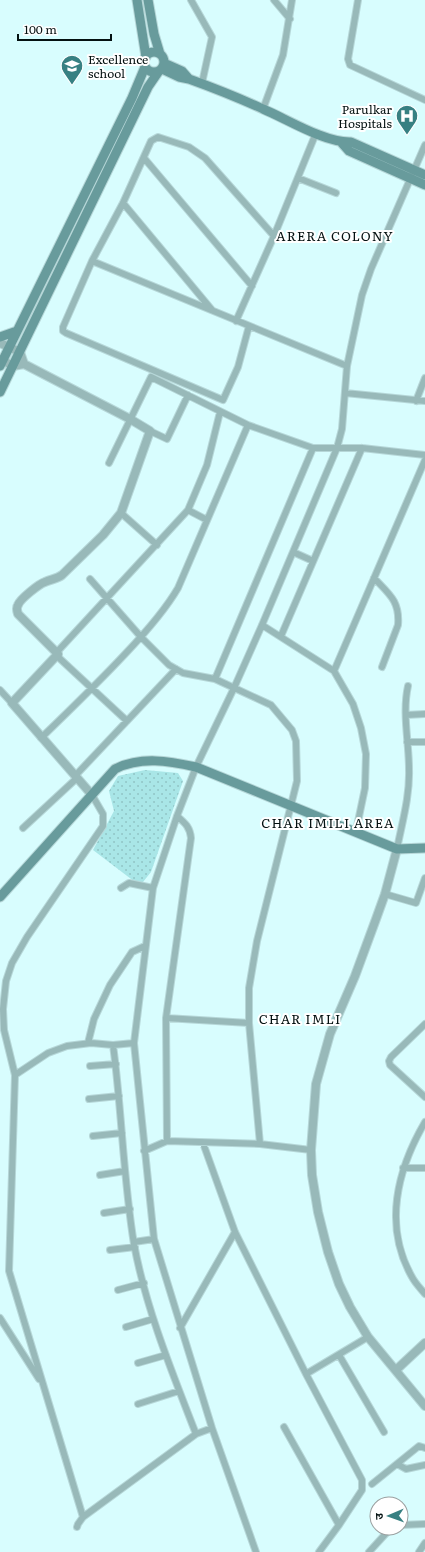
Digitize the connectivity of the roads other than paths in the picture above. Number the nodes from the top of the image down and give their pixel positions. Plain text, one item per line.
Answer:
1 (137, 0) edge
2 (148, 0) edge
3 (191, 0) edge
4 (274, 0) edge
5 (292, 0) edge
6 (358, 0) edge
7 (290, 19) junction
8 (146, 56) junction
9 (161, 64) junction
10 (145, 67) junction
11 (202, 84) junction
12 (425, 100) edge
13 (264, 109) junction
14 (316, 133) junction
15 (341, 142) junction
16 (425, 145) edge
17 (144, 158) junction
18 (414, 170) junction
19 (425, 175) edge
20 (298, 178) junction
21 (410, 178) junction
22 (425, 185) edge
23 (336, 193) dead end
24 (123, 204) junction
25 (274, 236) junction
26 (92, 261) junction
27 (252, 286) junction
28 (213, 311) junction
29 (236, 321) junction
30 (249, 326) junction
31 (17, 331) junction
32 (0, 337) edge
33 (0, 343) edge
34 (9, 347) junction
35 (20, 352) junction
36 (1, 362) edge
37 (24, 364) junction
38 (13, 366) junction
39 (346, 366) junction
40 (425, 378) edge
41 (0, 392) edge
42 (345, 393) junction
43 (188, 395) junction
44 (416, 401) junction
45 (425, 401) edge
46 (220, 412) junction
47 (130, 419) junction
48 (248, 425) junction
49 (150, 431) junction
50 (313, 448) junction
51 (337, 448) junction
52 (362, 448) junction
53 (425, 456) edge
54 (425, 460) edge
55 (109, 463) dead end
56 (188, 510) junction
57 (121, 514) junction
58 (207, 520) junction
59 (157, 545) junction
60 (293, 552) junction
61 (313, 561) junction
62 (374, 578) junction
63 (90, 579) dead end
64 (107, 598) junction
65 (262, 625) junction
66 (281, 636) junction
67 (141, 637) junction
68 (57, 654) junction
69 (382, 667) dead end
70 (176, 669) junction
71 (334, 671) junction
72 (215, 679) junction
73 (408, 686) dead end
74 (93, 688) junction
75 (234, 688) junction
76 (0, 690) edge
77 (12, 703) junction
78 (425, 714) edge
79 (406, 715) junction
80 (127, 721) junction
81 (41, 738) junction
82 (407, 742) junction
83 (425, 742) edge
84 (196, 767) junction
85 (76, 777) junction
86 (92, 795) junction
87 (292, 806) junction
88 (177, 816) junction
89 (23, 828) dead end
90 (356, 832) junction
91 (397, 848) junction
92 (425, 848) edge
93 (425, 878) edge
94 (121, 888) dead end
95 (153, 888) junction
96 (385, 894) junction
97 (0, 897) edge
98 (145, 946) junction
99 (166, 1018) junction
100 (249, 1023) junction
101 (425, 1024) edge
102 (134, 1043) junction
103 (88, 1044) junction
104 (113, 1045) junction
105 (116, 1064) junction
106 (90, 1066) dead end
107 (15, 1075) junction
108 (118, 1096) junction
109 (425, 1096) edge
110 (89, 1099) dead end
111 (425, 1122) edge
112 (122, 1133) junction
113 (93, 1136) dead end
114 (167, 1141) junction
115 (203, 1143) junction
116 (260, 1144) junction
117 (311, 1150) junction
118 (144, 1151) junction
119 (403, 1168) junction
120 (425, 1168) edge
121 (125, 1171) junction
122 (100, 1175) dead end
123 (130, 1209) junction
124 (104, 1213) dead end
125 (235, 1232) junction
126 (154, 1239) junction
127 (135, 1244) junction
128 (110, 1250) dead end
129 (144, 1283) junction
130 (118, 1290) dead end
131 (425, 1294) edge
132 (0, 1318) edge
133 (153, 1319) junction
134 (126, 1327) dead end
135 (180, 1328) junction
136 (3, 1329) edge
137 (368, 1337) junction
138 (425, 1343) edge
139 (166, 1355) junction
140 (339, 1355) junction
141 (138, 1363) dead end
142 (396, 1370) junction
143 (306, 1374) junction
144 (43, 1386) junction
145 (179, 1391) junction
146 (138, 1404) dead end
147 (425, 1406) edge
148 (284, 1427) dead end
149 (212, 1428) junction
150 (384, 1432) dead end
151 (196, 1434) junction
152 (425, 1448) edge
153 (397, 1464) junction
154 (425, 1465) edge
155 (372, 1484) dead end
156 (83, 1517) junction
157 (425, 1524) edge
158 (339, 1525) junction
159 (409, 1525) edge
160 (77, 1527) dead end
161 (384, 1536) edge
162 (425, 1543) edge
163 (256, 1552) edge
164 (319, 1552) edge
165 (369, 1552) edge
166 (418, 1552) edge

1 - 8 main road
2 - 9 main road
3 - 11 street
4 - 7 street
5 - 7 street
6 - 12 street
7 - 13 street
8 - 9 main road
8 - 10 main road
9 - 10 main road
9 - 11 main road
9 - 35 main road
10 - 31 main road
11 - 13 main road
13 - 14 main road
14 - 15 main road
14 - 20 street
15 - 18 main road
15 - 21 main road
16 - 18 street
17 - 24 street
17 - 25 street
17 - 27 street
18 - 19 main road
18 - 21 street
20 - 23 street
20 - 25 street
21 - 22 main road
21 - 39 street
24 - 26 street
24 - 28 street
25 - 27 street
26 - 28 street
26 - 30 street
27 - 29 street
28 - 29 street
29 - 30 street
30 - 39 street
31 - 32 main road
31 - 34 main road
33 - 34 street
34 - 35 street
34 - 36 main road
35 - 37 street
35 - 38 main road
36 - 38 street
37 - 38 street
37 - 47 street
38 - 41 main road
39 - 42 street
40 - 44 street
42 - 44 street
42 - 51 street
43 - 46 street
43 - 47 street
43 - 49 street
44 - 45 street
46 - 48 street
46 - 56 street
47 - 49 street
47 - 55 street
48 - 50 street
48 - 58 street
49 - 57 street
50 - 51 street
50 - 72 street
51 - 52 street
51 - 60 street
52 - 53 street
52 - 61 street
54 - 62 street
56 - 58 street
56 - 59 street
57 - 59 street
57 - 68 street
58 - 67 street
59 - 64 street
60 - 61 street
60 - 65 street
61 - 66 street
62 - 69 street
62 - 71 street
63 - 64 street
64 - 67 street
64 - 68 street
65 - 66 street
65 - 75 street
66 - 71 street
67 - 70 street
67 - 74 street
68 - 74 street
68 - 77 street
70 - 72 street
70 - 80 street
71 - 90 street
72 - 75 street
73 - 79 street
74 - 80 street
74 - 81 street
75 - 84 street
75 - 87 street
76 - 77 street
77 - 81 street
78 - 79 street
79 - 82 street
80 - 85 street
81 - 85 street
82 - 83 street
82 - 91 street
84 - 86 main road
84 - 87 main road
84 - 88 street
85 - 86 street
85 - 89 street
86 - 97 main road
86 - 107 street
87 - 90 main road
87 - 100 street
88 - 95 street
88 - 99 street
90 - 91 main road
91 - 92 main road
91 - 96 street
93 - 96 street
94 - 95 street
95 - 98 street
96 - 117 street
98 - 102 street
98 - 103 street
99 - 100 street
99 - 114 street
100 - 116 street
101 - 109 street
102 - 104 street
102 - 118 street
103 - 104 street
103 - 107 street
104 - 105 street
105 - 106 street
105 - 108 street
107 - 144 street
108 - 110 street
108 - 112 street
111 - 119 street
112 - 113 street
112 - 121 street
114 - 115 street
114 - 118 street
115 - 116 street
115 - 125 street
116 - 117 street
117 - 137 street
118 - 126 street
119 - 120 street
119 - 131 street
121 - 122 street
121 - 123 street
123 - 124 street
123 - 127 street
125 - 135 street
125 - 143 street
126 - 127 street
126 - 135 street
127 - 128 street
127 - 129 street
129 - 130 street
129 - 133 street
132 - 136 street
133 - 134 street
133 - 139 street
135 - 149 street
136 - 144 street
137 - 140 street
137 - 142 street
138 - 142 street
139 - 141 street
139 - 145 street
140 - 143 street
140 - 150 street
142 - 147 street
143 - 158 street
144 - 156 street
145 - 146 street
145 - 151 street
148 - 158 street
149 - 151 street
149 - 163 street
151 - 156 street
152 - 153 street
153 - 154 street
153 - 155 street
156 - 160 street
157 - 159 street
158 - 164 street
161 - 165 street
162 - 166 street

